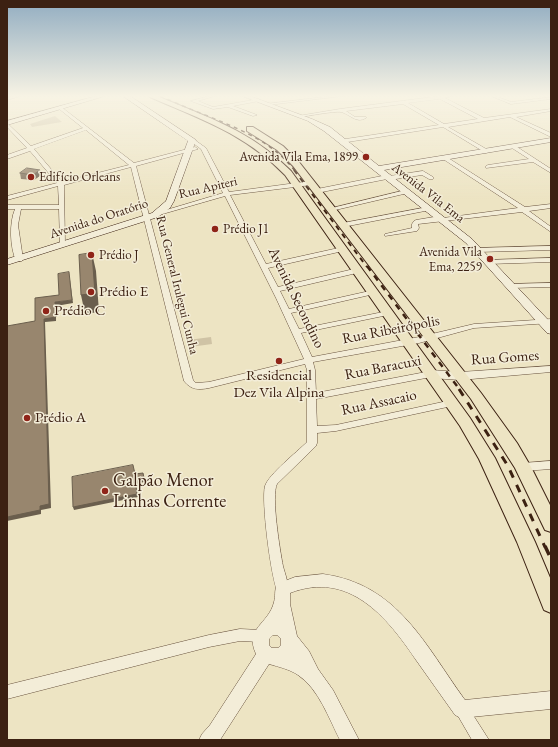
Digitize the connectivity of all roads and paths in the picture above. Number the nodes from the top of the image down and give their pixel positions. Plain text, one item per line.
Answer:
1 (14, 131) edge
2 (79, 131) edge
3 (91, 131) edge
4 (172, 131) edge
5 (230, 131) edge
6 (253, 131) edge
7 (328, 131) edge
8 (410, 131) edge
9 (451, 131) edge
10 (551, 140) edge
11 (341, 141) junction
12 (191, 145) junction
13 (514, 146) junction
14 (202, 148) joint
15 (31, 149) junction
16 (486, 151) junction
17 (7, 157) edge
18 (445, 158) junction
19 (534, 160) junction
20 (133, 165) junction
21 (488, 167) dead end
22 (377, 169) junction
23 (549, 169) edge
24 (388, 178) junction
25 (431, 178) dead end
26 (295, 183) junction
27 (61, 184) junction
28 (314, 187) junction
29 (406, 192) junction
30 (226, 194) junction
31 (7, 198) edge
32 (551, 206) edge
33 (7, 207) edge
34 (19, 207) junction
35 (62, 207) junction
36 (331, 208) junction
37 (428, 209) junction
38 (523, 209) junction
39 (159, 213) junction
40 (147, 217) junction
41 (441, 219) junction
42 (343, 224) junction
43 (550, 227) edge
44 (387, 235) dead end
45 (63, 244) junction
46 (551, 248) edge
47 (343, 249) junction
48 (477, 250) junction
49 (19, 259) junction
50 (551, 260) edge
51 (7, 262) edge
52 (488, 262) junction
53 (264, 267) junction
54 (358, 270) junction
55 (551, 285) edge
56 (510, 286) junction
57 (276, 290) junction
58 (374, 292) junction
59 (286, 312) junction
60 (388, 313) junction
61 (547, 321) edge
62 (551, 330) edge
63 (296, 332) junction
64 (430, 338) junction
65 (409, 342) junction
66 (309, 360) junction
67 (551, 370) edge
68 (431, 374) junction
69 (460, 376) junction
70 (191, 385) joint
71 (312, 397) junction
72 (452, 403) junction
73 (313, 430) junction
74 (551, 465) edge
75 (523, 467) junction
76 (551, 525) edge
77 (282, 596) junction
78 (549, 598) edge
79 (264, 633) junction
80 (289, 638) junction
81 (271, 655) junction
82 (312, 675) junction
83 (7, 692) edge
84 (551, 700) edge
85 (461, 709) junction
86 (208, 740) edge
87 (350, 740) edge
88 (481, 740) edge

1 - 15 street
2 - 15 street
3 - 20 street
4 - 12 main road
5 - 26 main road
6 - 28 main road
7 - 11 main road, Avenida Vila Ema
8 - 11 street
9 - 16 street
10 - 13 main road
11 - 22 main road, Avenida Vila Ema
12 - 14 main road
12 - 20 street
12 - 39 main road, Avenida do Oratório
13 - 16 main road
13 - 19 street
14 - 30 street, Avenida Secondino
15 - 17 street
15 - 27 street
16 - 18 main road
18 - 22 main road
18 - 38 street
19 - 21 street
19 - 23 street
20 - 27 street
20 - 40 street, Rua General Irulegui Cunha
22 - 24 main road, Avenida Vila Ema
24 - 25 street, Rua Apiteri
24 - 28 street, Rua Apiteri
24 - 29 main road, Avenida Vila Ema
26 - 28 street, Rua Apiteri
26 - 30 street, Rua Apiteri
26 - 47 main road
27 - 31 street
27 - 35 street
28 - 36 main road
29 - 36 street
29 - 37 main road, Avenida Vila Ema
30 - 39 street, Rua Apiteri
30 - 53 street, Avenida Secondino
32 - 38 street
33 - 34 street
34 - 35 street
34 - 49 street
35 - 45 street
36 - 42 main road
37 - 41 main road, Avenida Vila Ema
37 - 42 street
38 - 41 street
38 - 43 street
39 - 40 main road, Avenida do Oratório
40 - 45 main road, Avenida do Oratório
40 - 70 street, Rua General Irulegui Cunha
41 - 44 street
41 - 48 main road, Avenida Vila Ema
42 - 64 main road
45 - 49 main road, Avenida do Oratório
46 - 48 street
47 - 53 street
47 - 54 main road
48 - 52 main road, Avenida Vila Ema
49 - 51 main road, Avenida do Oratório
50 - 52 street
52 - 56 main road, Avenida Vila Ema
53 - 57 street, Avenida Secondino
54 - 57 street
54 - 58 main road
55 - 56 street
56 - 61 main road, Avenida Vila Ema
57 - 59 street, Avenida Secondino
58 - 59 street
58 - 60 main road
59 - 63 street, Avenida Secondino
60 - 63 street
60 - 65 main road
61 - 62 main road, Avenida Vila Ema
61 - 64 street, Rua Ribeirópolis
63 - 66 street, Avenida Secondino
64 - 65 street, Rua Ribeirópolis
64 - 69 main road
65 - 66 street, Rua Ribeirópolis
65 - 68 main road
66 - 70 street, Rua Ribeirópolis
66 - 71 street, Avenida Secondino
67 - 69 street, Rua Gomes
68 - 69 street, Rua Baracuxi
68 - 71 street, Rua Baracuxi
68 - 72 main road
69 - 75 main road
71 - 73 street, Avenida Secondino
72 - 73 street, Rua Assacaio
72 - 78 main road
73 - 77 street, Avenida Secondino
74 - 75 street
75 - 76 main road
77 - 79 street
77 - 80 street
77 - 85 street
79 - 80 street
79 - 81 street
79 - 83 street
80 - 81 street
80 - 82 street
81 - 82 street
81 - 86 street
82 - 87 street
84 - 85 street
85 - 88 street

